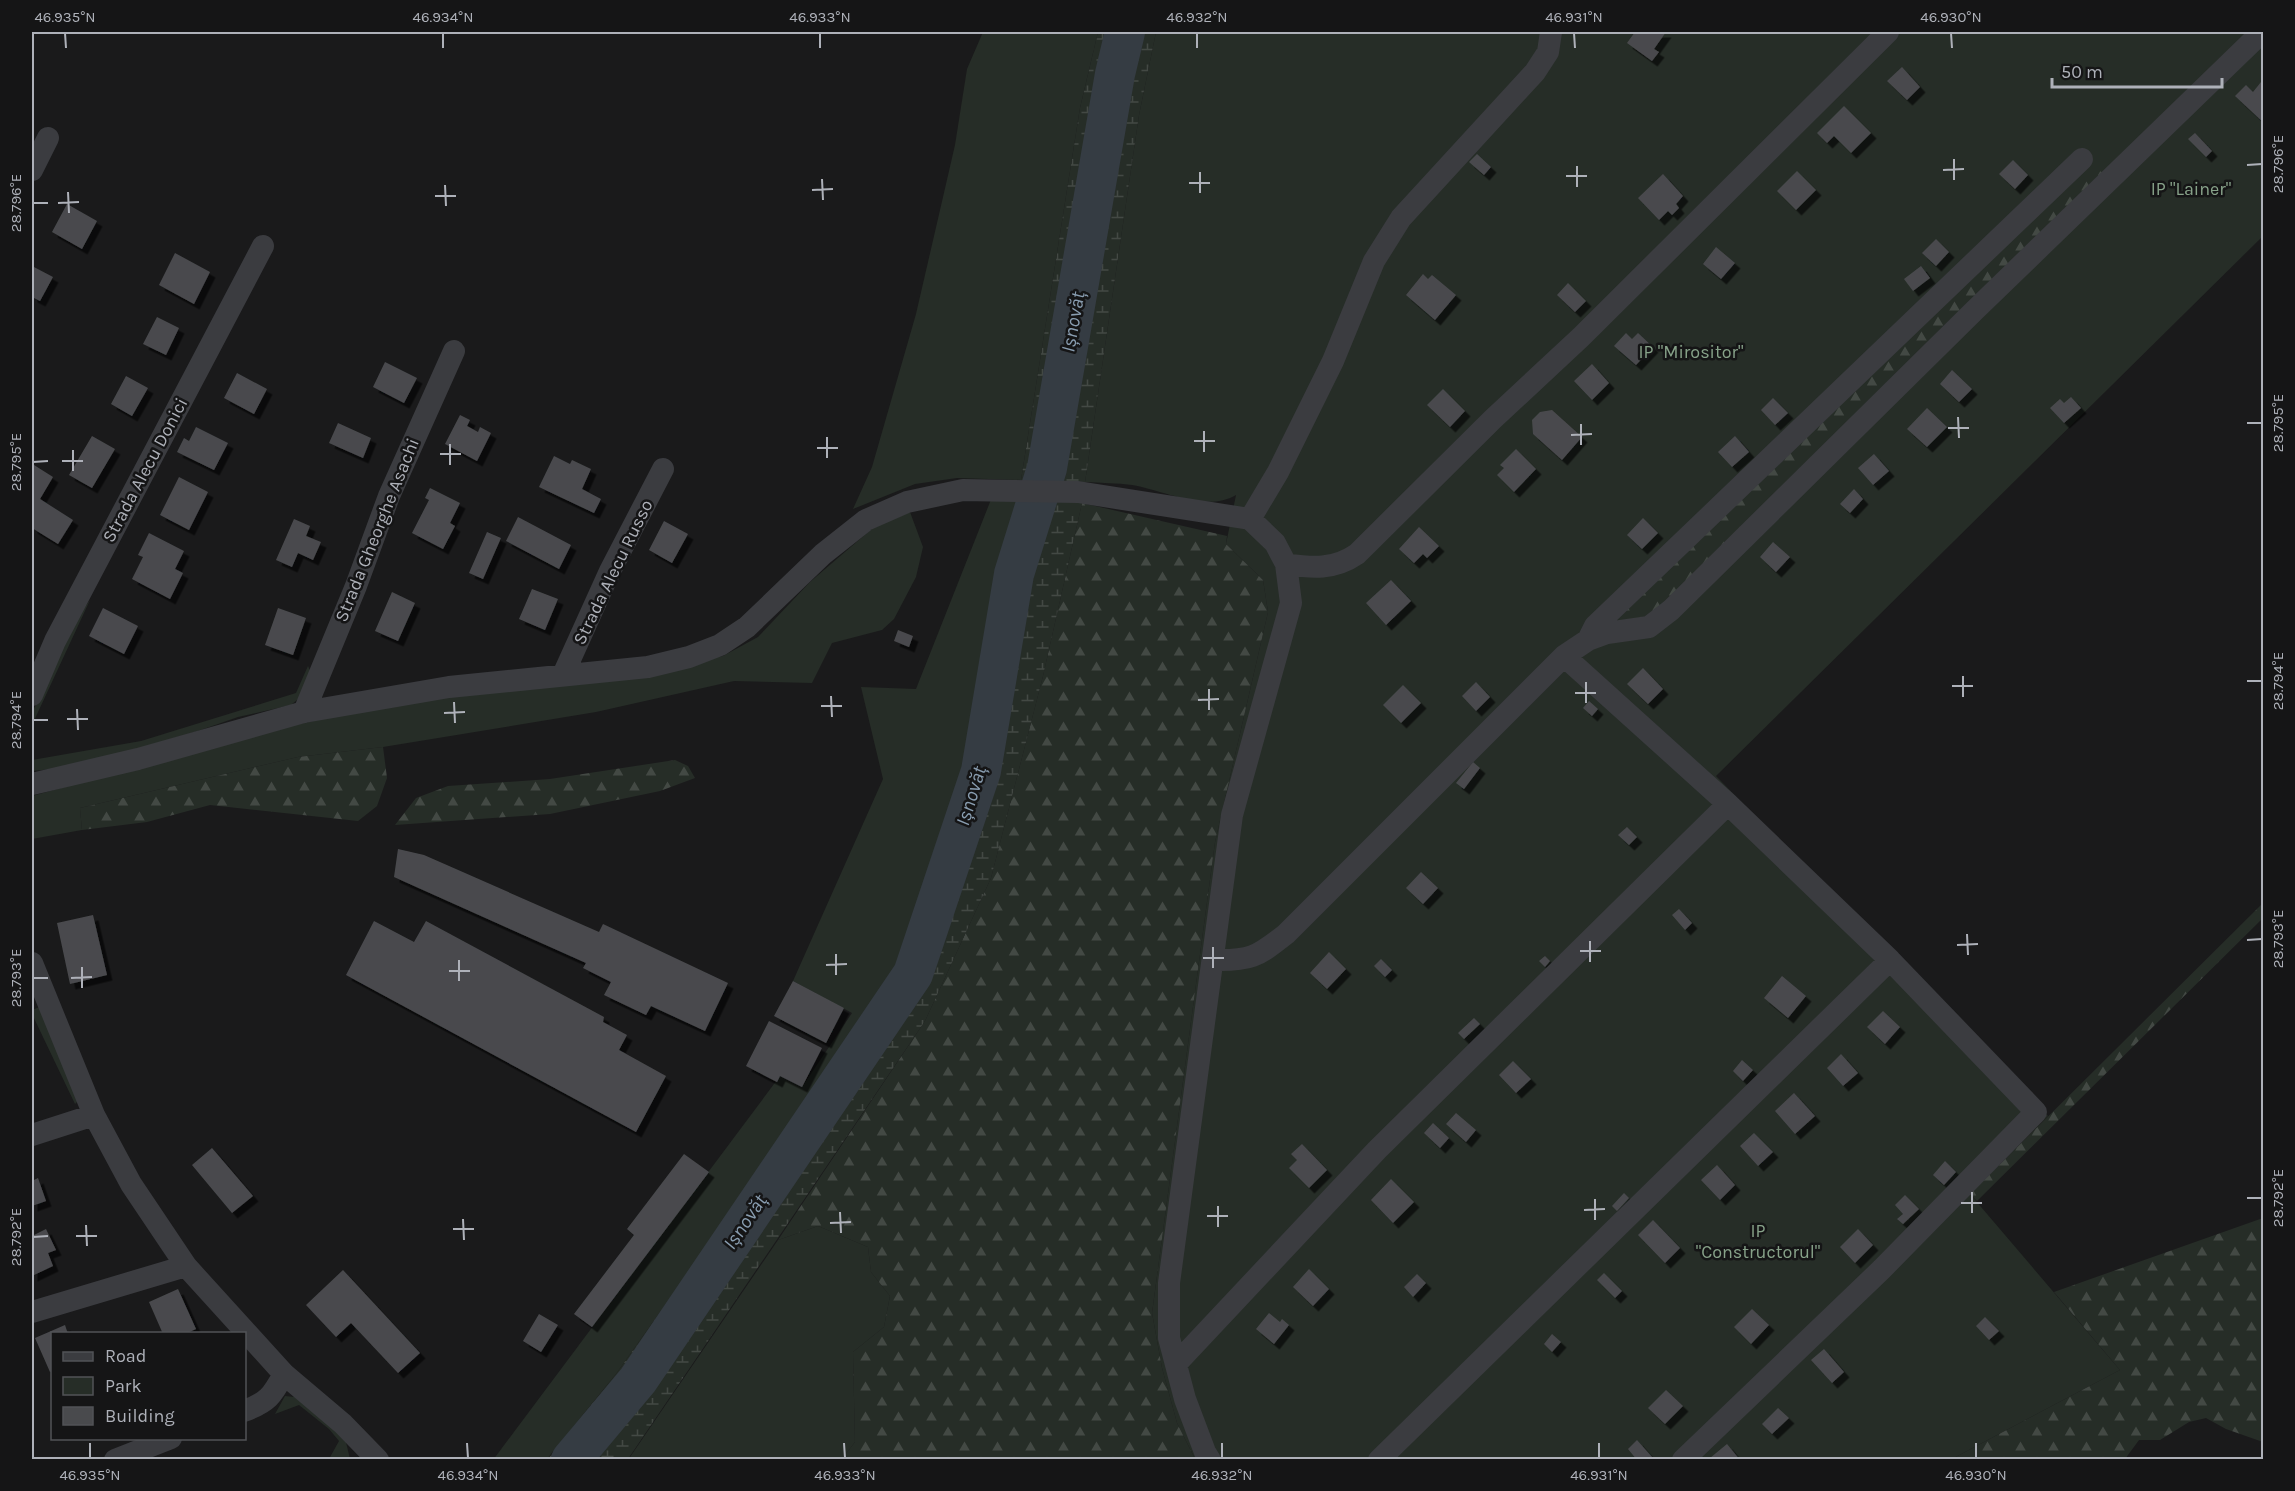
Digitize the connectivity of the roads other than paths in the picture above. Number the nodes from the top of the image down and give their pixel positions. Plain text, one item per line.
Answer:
1 (1551, 32) edge
2 (1888, 32) edge
3 (2262, 32) edge
4 (48, 138) dead end
5 (2082, 159) dead end
6 (32, 170) edge
7 (263, 246) dead end
8 (454, 351) dead end
9 (663, 469) dead end
10 (1250, 519) junction
11 (1286, 564) junction
12 (1587, 640) junction
13 (1564, 656) junction
14 (563, 675) junction
15 (32, 695) edge
16 (304, 712) junction
17 (32, 784) edge
18 (1728, 804) junction
19 (1213, 960) junction
20 (1890, 960) junction
21 (32, 963) edge
22 (94, 1115) junction
23 (32, 1135) edge
24 (186, 1266) junction
25 (32, 1312) edge
26 (246, 1332) edge
27 (246, 1332) edge
28 (1176, 1364) junction
29 (284, 1374) junction
30 (246, 1410) edge
31 (166, 1440) edge
32 (115, 1460) edge
33 (378, 1460) edge
34 (1210, 1460) edge
35 (1378, 1460) edge
36 (1683, 1460) edge

1 - 10 street
2 - 11 street
3 - 12 street
4 - 6 street
5 - 12 street
7 - 15 street, Strada Alecu Donici
8 - 16 street, Strada Gheorghe Asachi
9 - 14 street, Strada Alecu Russo
10 - 11 street
10 - 14 street
11 - 19 street
12 - 13 street
13 - 18 street
13 - 19 street
14 - 16 street
16 - 17 street
18 - 20 street
18 - 28 street
19 - 28 street
20 - 35 street
20 - 36 street
21 - 22 street
22 - 23 street
22 - 24 street
24 - 25 street
24 - 26 street
27 - 29 street
28 - 34 street
29 - 30 street
29 - 33 street
31 - 32 street

